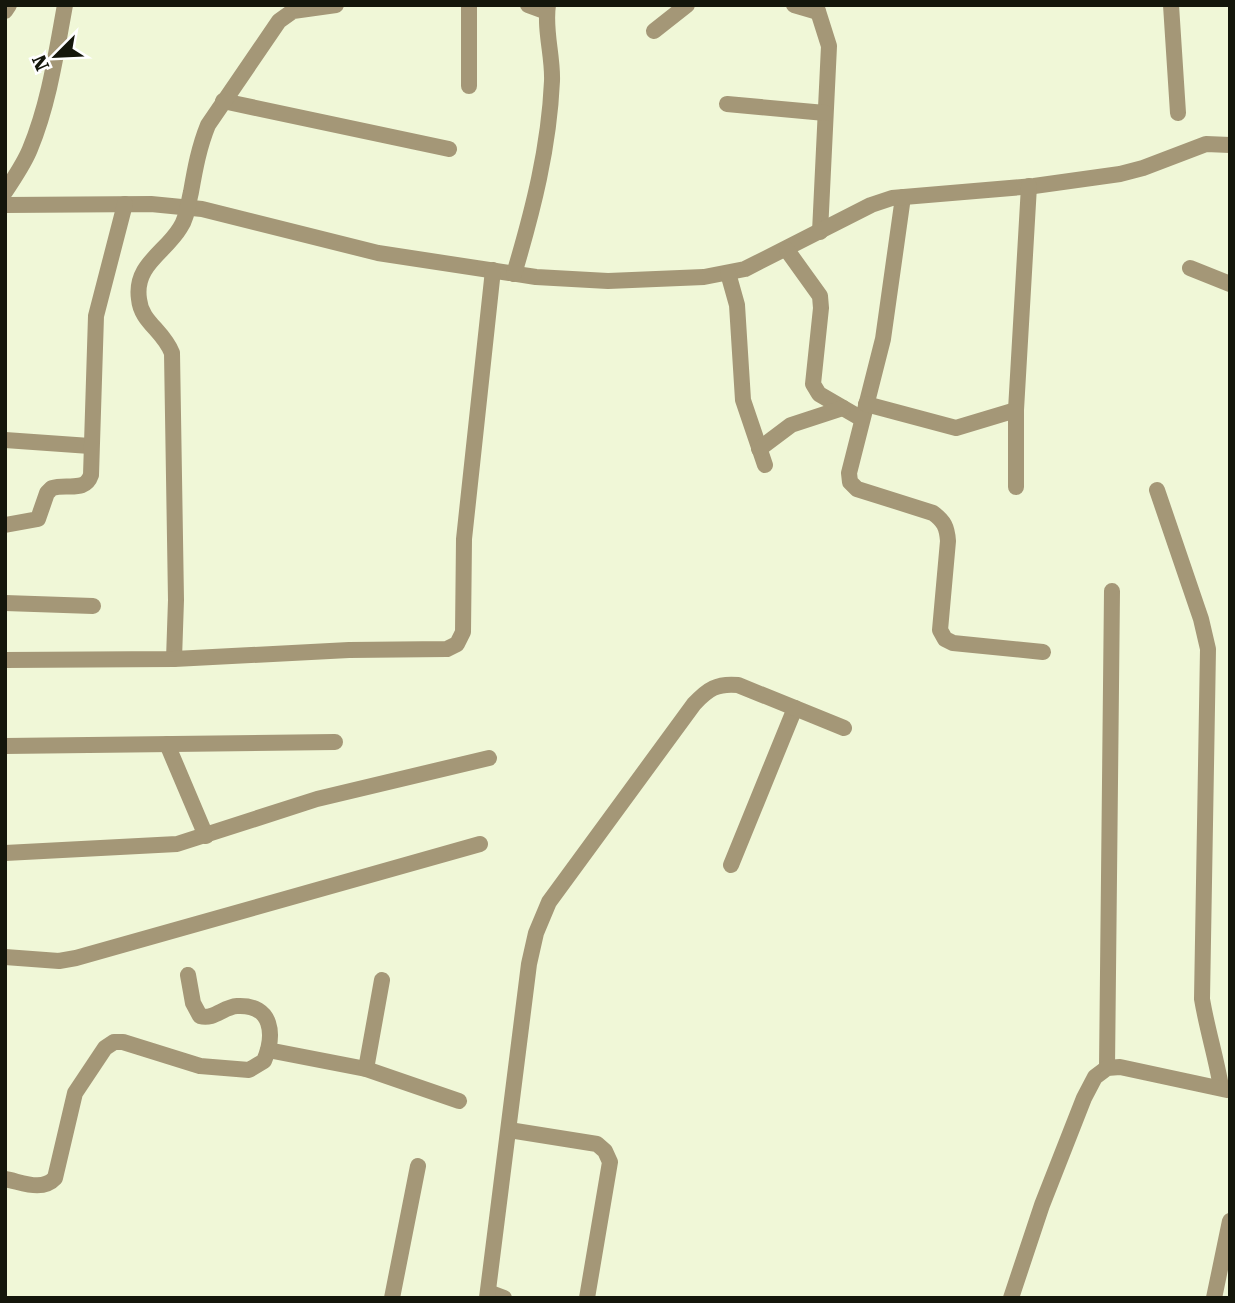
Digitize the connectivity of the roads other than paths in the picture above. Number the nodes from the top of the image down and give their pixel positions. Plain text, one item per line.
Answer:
1 (9, 5) edge
2 (65, 5) edge
3 (335, 5) edge
4 (469, 5) edge
5 (528, 5) edge
6 (687, 5) edge
7 (794, 5) edge
8 (1171, 5) edge
9 (548, 8) edge
10 (817, 9) edge
11 (5, 11) edge
12 (654, 31) dead end
13 (469, 86) dead end
14 (223, 101) junction
15 (727, 104) dead end
16 (825, 113) junction
17 (1178, 113) dead end
18 (1230, 145) edge
19 (449, 149) dead end
20 (1029, 186) junction
21 (5, 192) edge
22 (903, 197) junction
23 (125, 204) junction
24 (5, 205) edge
25 (188, 207) junction
26 (820, 232) junction
27 (787, 250) junction
28 (1190, 268) dead end
29 (493, 270) junction
30 (728, 273) junction
31 (514, 274) junction
32 (1230, 284) edge
33 (843, 408) junction
34 (1016, 410) junction
35 (864, 412) junction
36 (5, 440) edge
37 (90, 446) junction
38 (1016, 487) dead end
39 (1157, 490) dead end
40 (5, 525) edge
41 (1112, 591) dead end
42 (5, 603) edge
43 (93, 606) dead end
44 (1042, 652) dead end
45 (174, 659) junction
46 (5, 660) edge
47 (795, 708) junction
48 (844, 728) dead end
49 (335, 742) dead end
50 (167, 744) junction
51 (5, 746) edge
52 (489, 758) dead end
53 (206, 836) junction
54 (480, 844) dead end
55 (5, 853) edge
56 (732, 864) dead end
57 (5, 957) edge
58 (188, 975) dead end
59 (382, 980) dead end
60 (268, 1050) junction
61 (1107, 1068) junction
62 (366, 1069) junction
63 (1225, 1089) edge
64 (459, 1101) dead end
65 (509, 1130) junction
66 (418, 1166) dead end
67 (5, 1179) edge
68 (1229, 1225) edge
69 (487, 1295) edge
70 (392, 1298) edge
71 (504, 1298) edge
72 (587, 1298) edge
73 (1011, 1298) edge
74 (1214, 1298) edge

1 - 11 street
2 - 21 street
3 - 14 street
4 - 13 street
5 - 9 street
6 - 12 street
7 - 10 street
8 - 17 street
9 - 31 street
10 - 16 street
14 - 19 street
14 - 25 street
15 - 16 street
16 - 26 street
18 - 20 street
20 - 22 street
20 - 34 street
22 - 26 street
22 - 35 street
23 - 24 street
23 - 25 street
23 - 37 street
25 - 29 street
25 - 45 street
26 - 27 street
27 - 30 street
27 - 33 street
28 - 32 street
29 - 31 street
29 - 45 street
30 - 31 street
30 - 33 street
33 - 35 street
34 - 35 street
34 - 38 street
35 - 44 street
36 - 37 street
37 - 40 street
39 - 63 street
41 - 61 street
42 - 43 street
45 - 46 street
47 - 48 street
47 - 56 street
47 - 65 street
49 - 50 street
50 - 51 street
50 - 53 street
52 - 53 street
53 - 55 street
54 - 57 street
58 - 60 street
59 - 62 street
60 - 62 street
60 - 67 street
61 - 63 street
61 - 73 street
62 - 64 street
65 - 69 street
65 - 72 street
66 - 70 street
68 - 74 street
69 - 71 street

